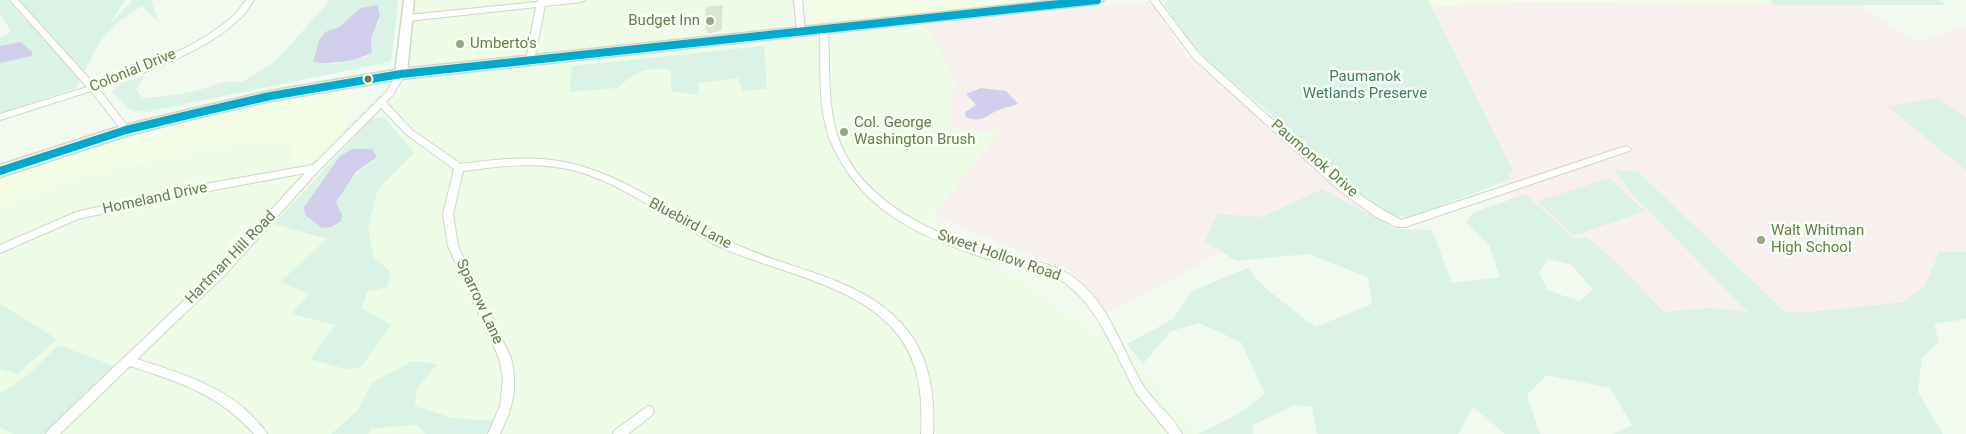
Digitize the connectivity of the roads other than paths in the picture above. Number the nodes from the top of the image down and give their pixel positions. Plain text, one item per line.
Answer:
1 (14, 0) edge
2 (250, 0) edge
3 (410, 0) edge
4 (581, 0) edge
5 (798, 0) edge
6 (1097, 0) edge
7 (1154, 0) edge
8 (542, 2) edge
9 (1015, 4) edge
10 (408, 18) junction
11 (824, 29) junction
12 (801, 31) junction
13 (530, 60) junction
14 (400, 74) junction
15 (93, 88) junction
16 (382, 102) junction
17 (0, 117) edge
18 (126, 130) junction
19 (1626, 149) dead end
20 (316, 168) junction
21 (459, 168) junction
22 (0, 171) edge
23 (0, 248) edge
24 (128, 360) junction
25 (648, 412) dead end
26 (1173, 433) edge
27 (52, 434) edge
28 (261, 434) edge
29 (494, 434) edge
30 (619, 434) edge
31 (927, 434) edge

1 - 15 street
2 - 15 street, Colonial Drive
3 - 10 street
4 - 8 street
5 - 12 street
6 - 9 main road
7 - 19 street, Paumonok Drive
8 - 10 street
8 - 13 street
9 - 11 main road
10 - 14 street
11 - 12 main road
11 - 26 street, Sweet Hollow Road
12 - 13 main road
13 - 14 main road
14 - 16 street, Hartman Hill Road
14 - 18 main road
15 - 17 street, Colonial Drive
15 - 18 street
16 - 20 street, Hartman Hill Road
16 - 21 street
18 - 22 main road
20 - 23 street, Homeland Drive
20 - 24 street, Hartman Hill Road
21 - 29 street, Sparrow Lane
21 - 31 street, Bluebird Lane
24 - 27 street, Hartman Hill Road
24 - 28 street
25 - 30 street

